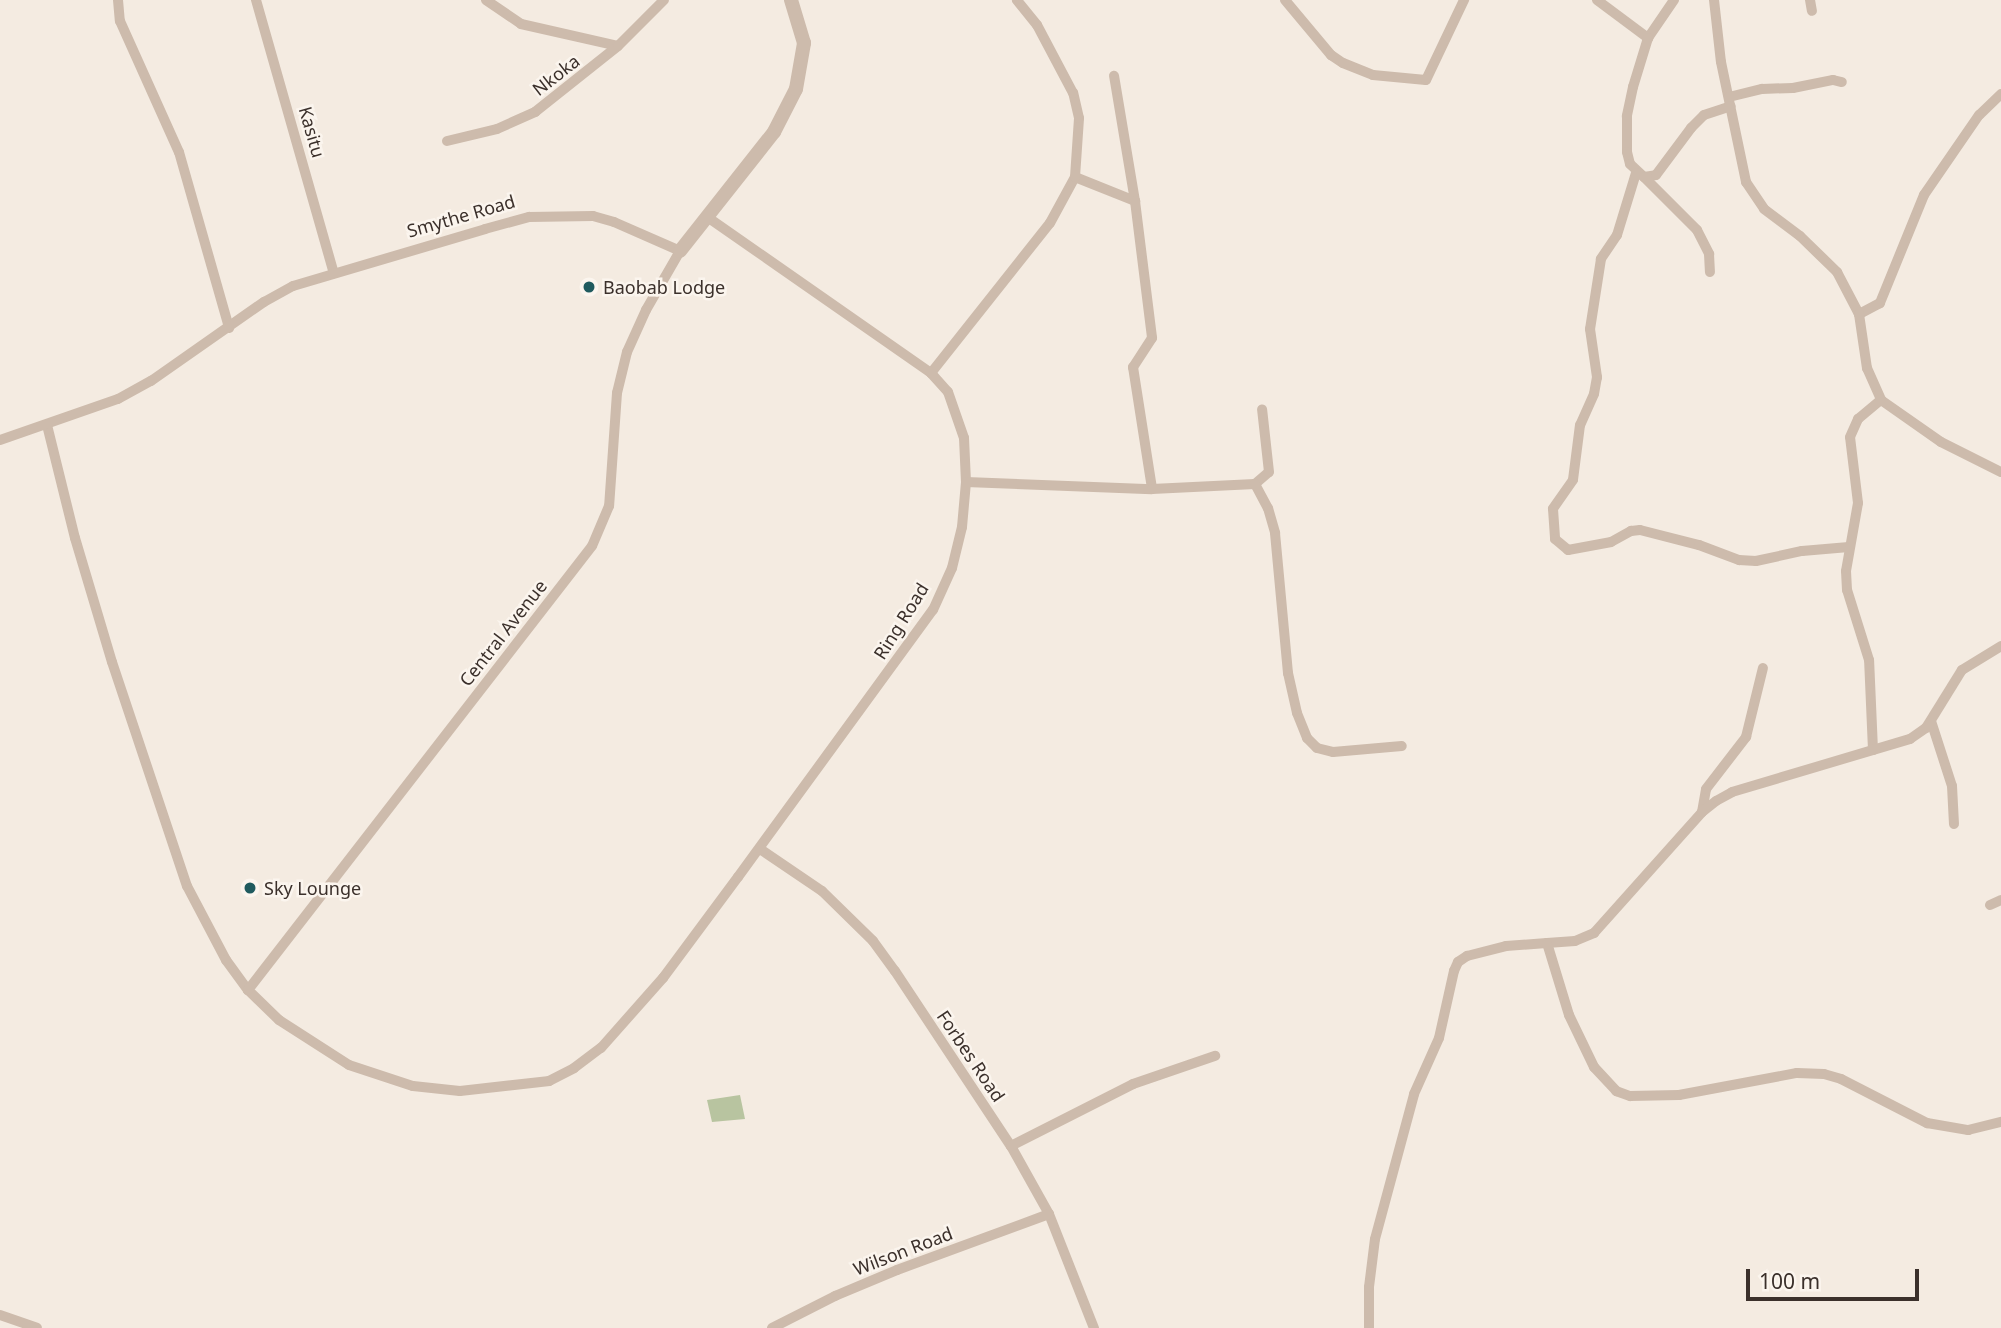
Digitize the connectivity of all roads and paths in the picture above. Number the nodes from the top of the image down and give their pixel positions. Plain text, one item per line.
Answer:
1 (118, 0) edge
2 (256, 0) edge
3 (486, 0) edge
4 (664, 0) edge
5 (791, 0) edge
6 (1017, 0) edge
7 (1285, 0) edge
8 (1464, 0) edge
9 (1597, 0) edge
10 (1674, 0) edge
11 (1714, 0) edge
12 (1648, 38) junction
13 (618, 46) junction
14 (1114, 76) dead end
15 (1842, 82) dead end
16 (2001, 94) edge
17 (1730, 102) junction
18 (447, 141) dead end
19 (1640, 175) junction
20 (1075, 177) junction
21 (1135, 201) junction
22 (708, 217) junction
23 (680, 251) junction
24 (1710, 272) dead end
25 (334, 273) junction
26 (1860, 314) junction
27 (229, 328) junction
28 (931, 373) junction
29 (1881, 400) junction
30 (1262, 408) dead end
31 (47, 425) junction
32 (0, 440) edge
33 (2001, 471) edge
34 (966, 482) junction
35 (1255, 484) junction
36 (1152, 489) junction
37 (1849, 547) junction
38 (2001, 646) edge
39 (1763, 668) dead end
40 (1931, 721) junction
41 (1402, 746) dead end
42 (1873, 750) junction
43 (1702, 812) junction
44 (1954, 824) dead end
45 (760, 849) junction
46 (1547, 943) junction
47 (248, 990) junction
48 (1215, 1056) dead end
49 (2001, 1122) edge
50 (1011, 1146) junction
51 (1049, 1214) junction
52 (0, 1315) edge
53 (31, 1327) edge
54 (772, 1328) edge
55 (1094, 1328) edge
56 (1369, 1328) edge

1 - 27 street
2 - 25 street, Kasitu
3 - 13 street
4 - 13 street, Nkoka
5 - 22 street
6 - 20 street
7 - 8 street
9 - 12 street
10 - 12 street
11 - 17 street
12 - 19 street
13 - 18 street, Nkoka
14 - 21 street
15 - 17 street
16 - 26 street
17 - 19 street
17 - 26 street
19 - 24 street
19 - 37 street
20 - 21 street
20 - 28 street
21 - 36 street
22 - 23 street
22 - 28 street, Ring Road
23 - 25 street, Smythe Road
23 - 47 street, Central Avenue
25 - 27 street, Smythe Road
26 - 29 street
27 - 31 street, Smythe Road
28 - 34 street, Ring Road
29 - 33 street
29 - 37 street
30 - 35 street
31 - 32 street, Smythe Road
31 - 47 street, Ring Road
34 - 36 street
34 - 45 street, Ring Road
35 - 36 street
35 - 41 street
37 - 42 street
38 - 40 street
39 - 43 street
40 - 42 street
40 - 44 street
42 - 43 street
43 - 46 street
45 - 47 street, Ring Road
45 - 50 street, Forbes Road
46 - 49 street
46 - 56 street
48 - 50 street
50 - 51 street, Forbes Road
51 - 54 street, Wilson Road
51 - 55 street, Forbes Road
52 - 53 street

